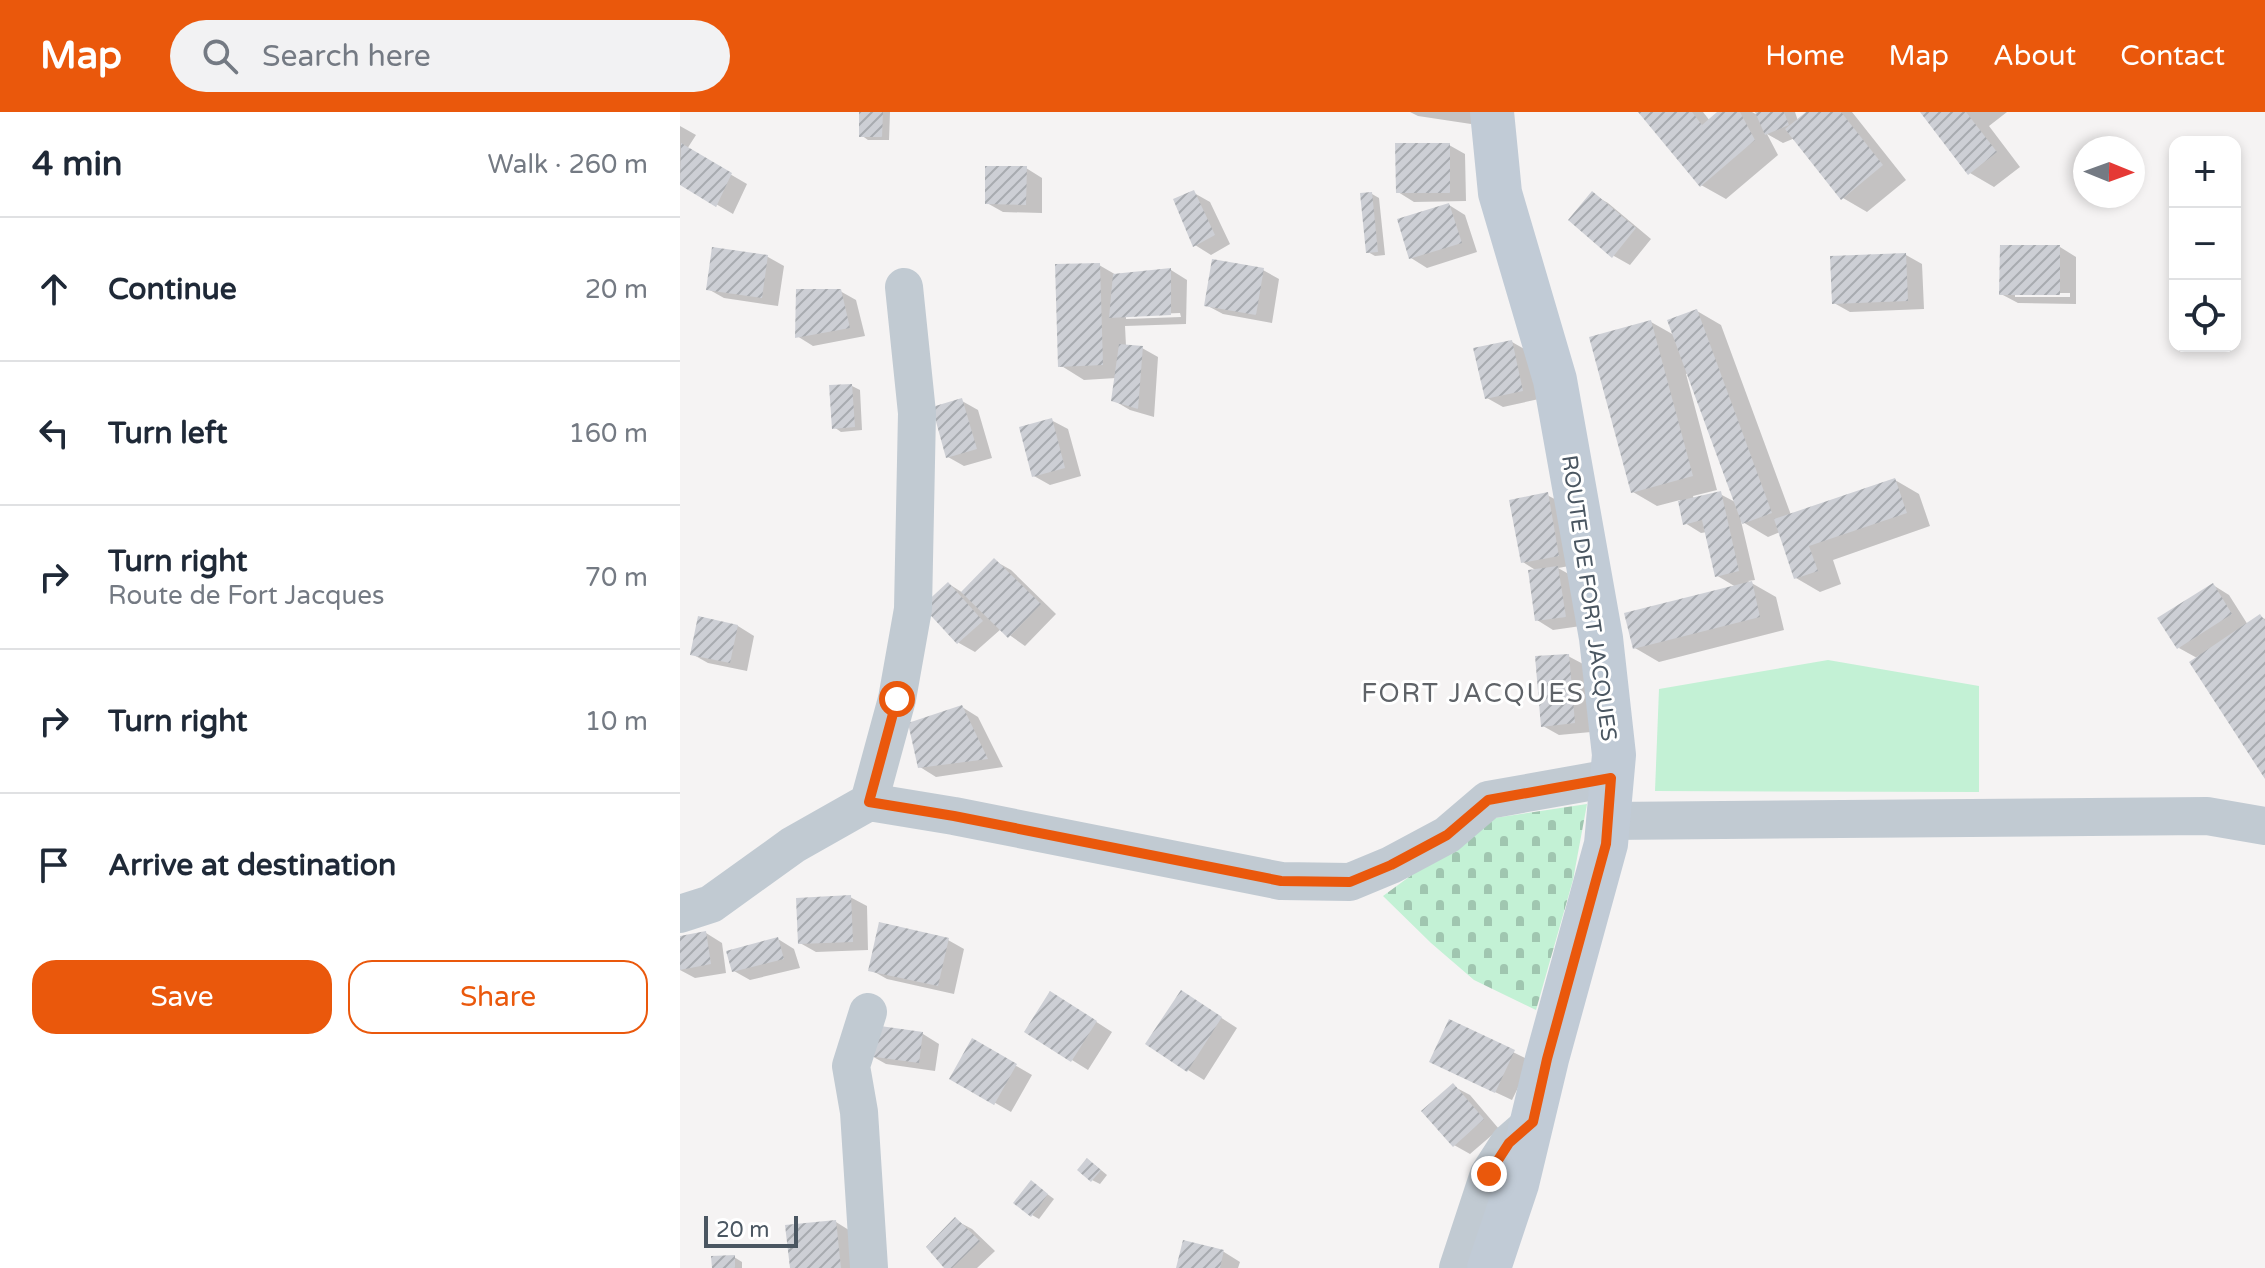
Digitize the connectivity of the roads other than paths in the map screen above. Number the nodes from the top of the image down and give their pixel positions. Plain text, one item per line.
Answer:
1 (1492, 112) edge
2 (904, 287) dead end
3 (1611, 778) junction
4 (869, 802) junction
5 (1608, 821) junction
6 (2265, 826) edge
7 (680, 914) edge
8 (868, 1012) dead end
9 (1533, 1122) junction
10 (869, 1268) edge
11 (1458, 1268) edge
12 (1489, 1268) edge

1 - 3 street, ROUTE DE FORT JACQUES
2 - 4 street
3 - 4 street
3 - 5 street, ROUTE DE FORT JACQUES
4 - 7 street
5 - 6 street
5 - 9 street, ROUTE DE FORT JACQUES
8 - 10 street
9 - 11 street
9 - 12 street, ROUTE DE FORT JACQUES

